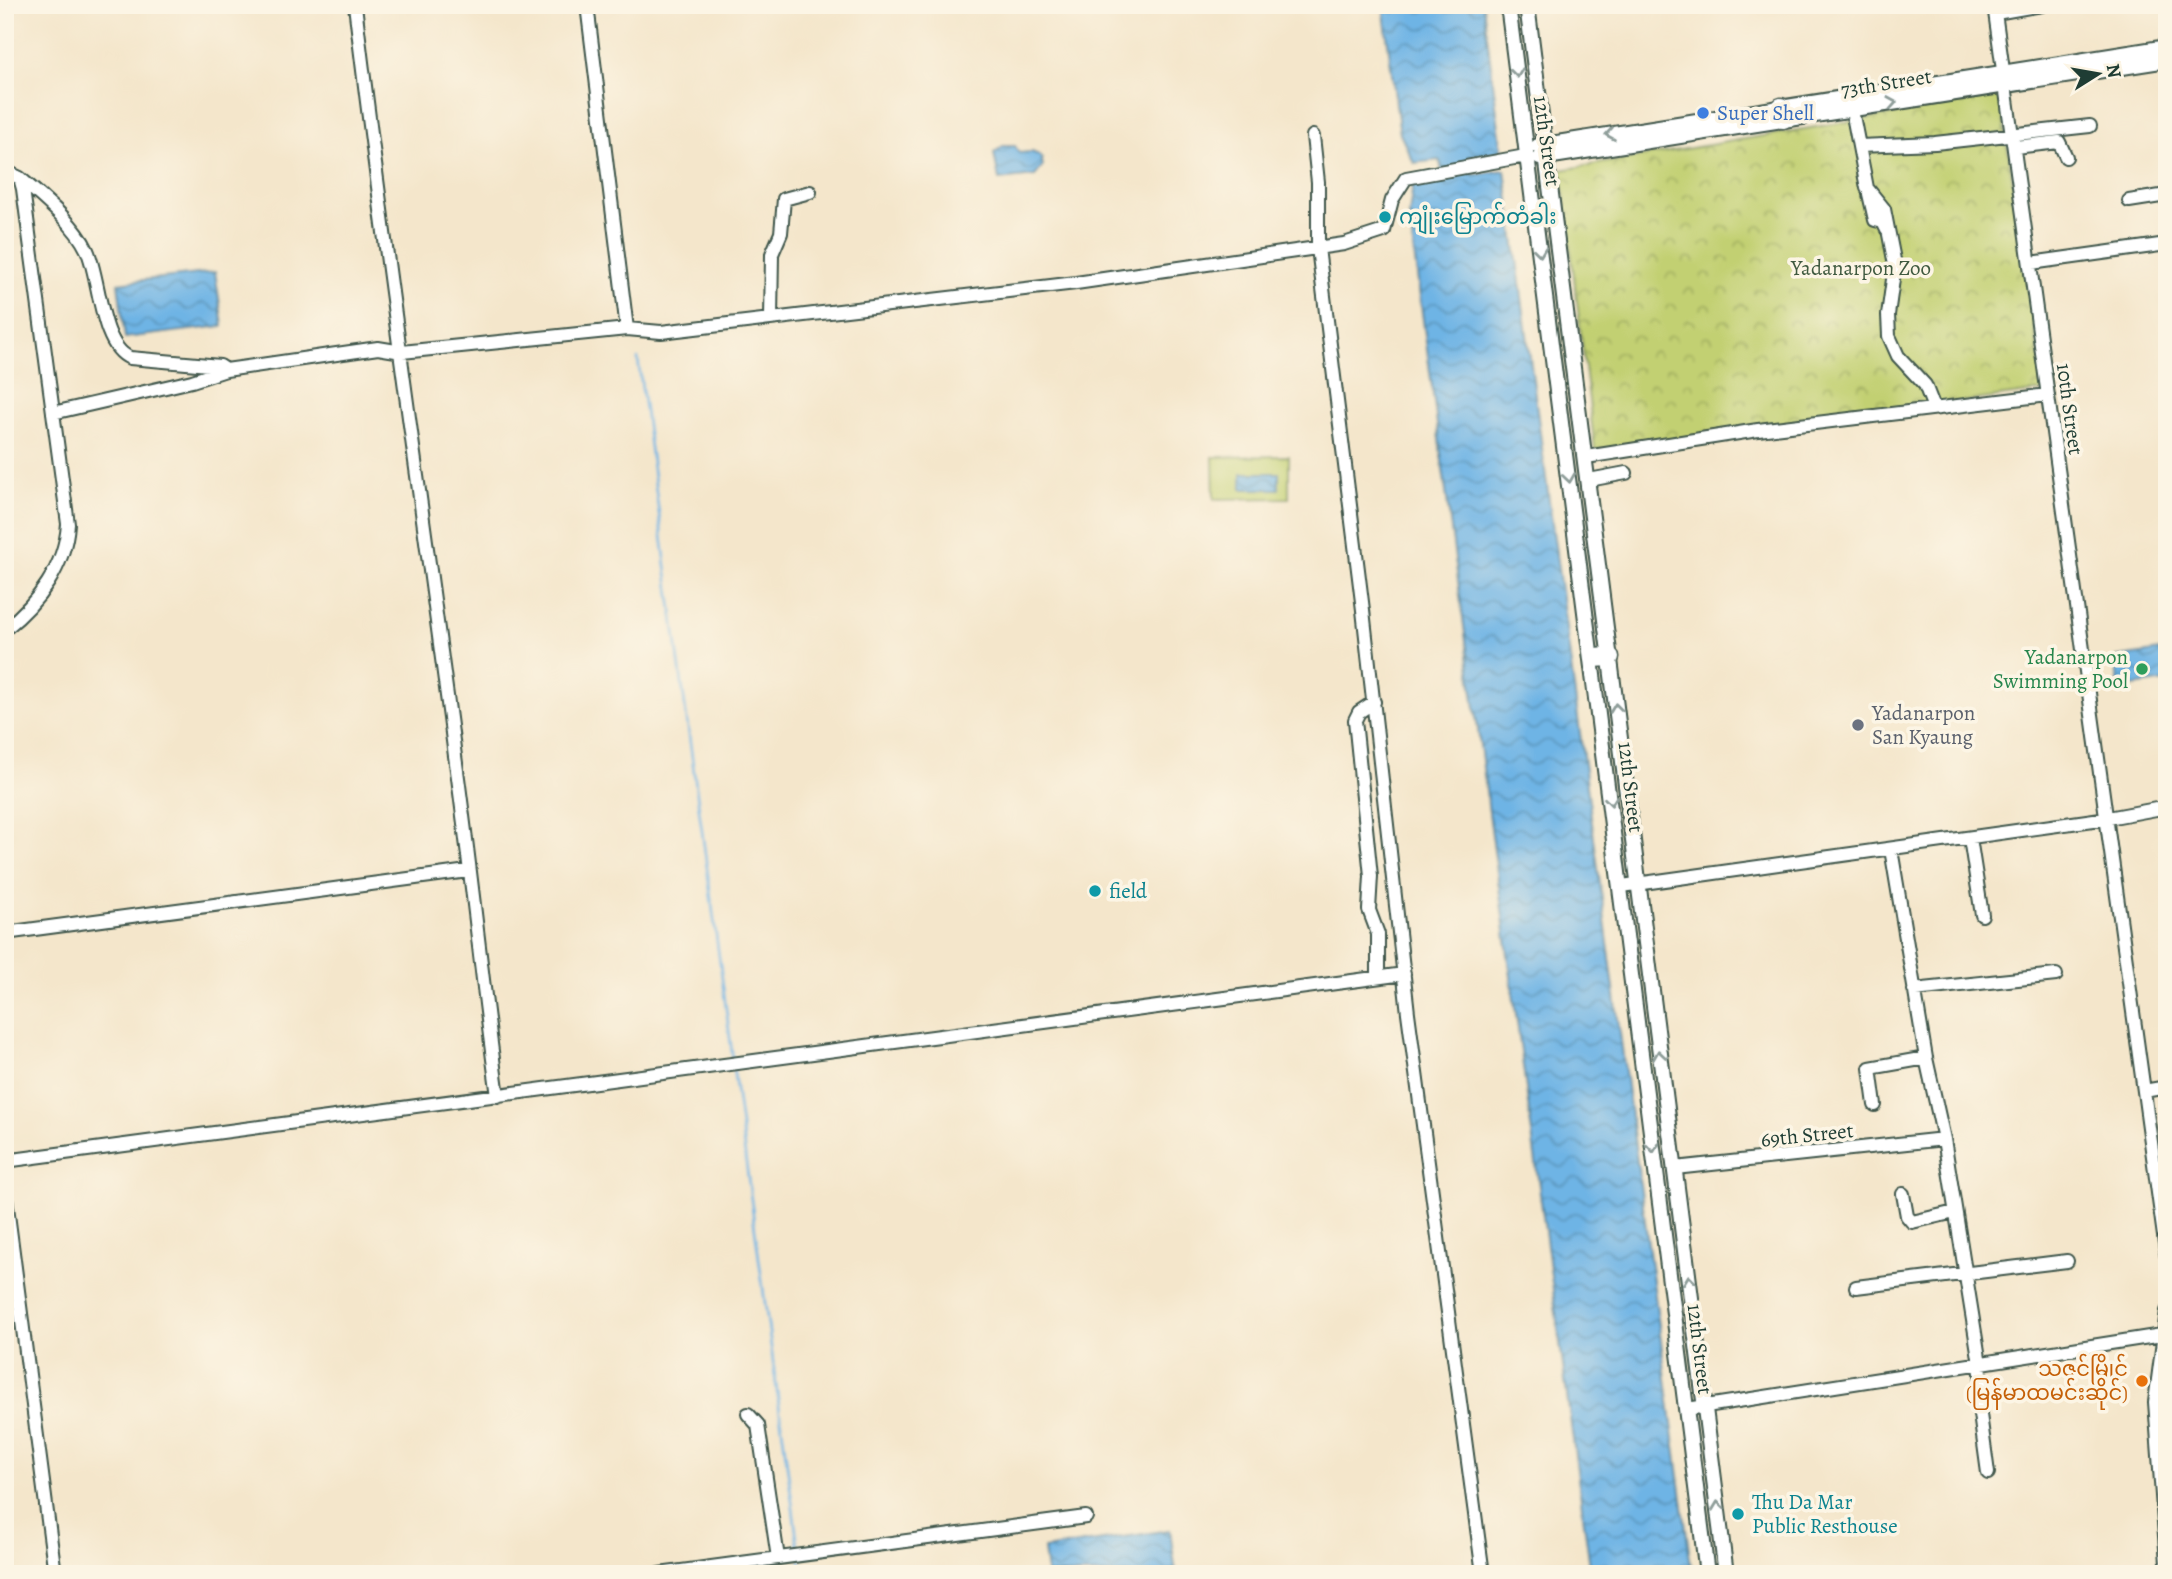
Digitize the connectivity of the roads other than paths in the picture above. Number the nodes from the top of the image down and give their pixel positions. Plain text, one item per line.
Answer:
1 (355, 5) edge
2 (587, 5) edge
3 (1508, 5) edge
4 (1527, 5) edge
5 (2042, 5) edge
6 (1996, 17) edge
7 (2167, 47) edge
8 (2167, 60) edge
9 (2005, 78) junction
10 (1851, 103) junction
11 (2090, 126) dead end
12 (1313, 136) dead end
13 (2014, 141) junction
14 (1859, 146) junction
15 (1546, 151) junction
16 (1525, 155) junction
17 (2066, 157) dead end
18 (5, 171) edge
19 (20, 178) junction
20 (810, 192) dead end
21 (2167, 195) edge
22 (2129, 201) dead end
23 (2167, 244) edge
24 (1318, 248) junction
25 (2031, 263) junction
26 (771, 319) junction
27 (627, 329) junction
28 (402, 352) junction
29 (226, 370) junction
30 (2048, 395) junction
31 (1934, 408) junction
32 (53, 413) junction
33 (1586, 457) junction
34 (1626, 473) dead end
35 (1589, 480) junction
36 (5, 629) edge
37 (1601, 657) junction
38 (1374, 702) junction
39 (1386, 806) junction
40 (2167, 807) edge
41 (1364, 810) junction
42 (2108, 818) junction
43 (1970, 838) junction
44 (1891, 849) junction
45 (468, 871) junction
46 (1629, 885) junction
47 (1982, 915) dead end
48 (5, 933) edge
49 (1404, 974) junction
50 (2056, 975) dead end
51 (1378, 977) junction
52 (1914, 990) junction
53 (1926, 1058) junction
54 (2167, 1087) edge
55 (2144, 1091) junction
56 (498, 1096) junction
57 (1875, 1105) dead end
58 (1944, 1139) junction
59 (5, 1161) edge
60 (1675, 1168) junction
61 (2162, 1181) edge
62 (5, 1191) edge
63 (1903, 1194) dead end
64 (1955, 1212) junction
65 (2166, 1249) edge
66 (2067, 1261) dead end
67 (1966, 1276) junction
68 (1856, 1287) dead end
69 (2166, 1318) edge
70 (2162, 1335) junction
71 (1980, 1364) junction
72 (1706, 1406) junction
73 (1687, 1409) junction
74 (748, 1414) dead end
75 (1988, 1473) dead end
76 (1086, 1517) dead end
77 (778, 1558) junction
78 (2167, 1563) edge
79 (666, 1573) edge
80 (55, 1574) edge
81 (1483, 1574) edge
82 (1707, 1574) edge
83 (1726, 1574) edge

1 - 28 street
2 - 27 street
3 -> 16 main road, 12th Street
4 - 15 main road, 12th Street
5 - 6 street
6 - 9 street, 10th Street
7 - 9 main road, 73th Street
8 - 9 main road, 73th Street
9 - 10 main road, 73th Street
9 - 13 street, 10th Street
10 - 14 street
10 - 15 main road, 73th Street
11 - 13 street
12 - 24 street
13 - 14 street
13 - 17 street
13 - 25 street, 10th Street
14 - 31 street
15 - 16 main road, 73th Street
15 - 33 main road, 12th Street
16 - 24 street
16 -> 37 main road, 12th Street
18 - 19 street
19 - 29 street
19 - 32 street
20 - 26 street
21 - 22 street
23 - 25 street
24 - 26 street
24 - 38 street
25 - 30 street, 10th Street
26 - 27 street
27 - 28 street
28 - 29 street
28 - 45 street
29 - 32 street
30 - 31 street
30 - 42 street, 10th Street
31 - 33 street
32 - 36 street
33 - 35 main road, 12th Street
34 - 35 street
35 - 37 main road, 12th Street
37 - 46 main road, 12th Street
38 - 39 street
38 - 41 street
39 - 41 street
39 - 49 street
40 - 42 street
41 - 51 street
42 - 43 street
42 - 55 street, 10th Street
43 - 44 street
43 - 47 street
44 - 46 street
44 - 52 street
45 - 48 street
45 - 56 street
60 -> 46 main road, 12th Street
46 -> 73 main road, 12th Street
49 - 51 street
49 - 81 street
50 - 52 street
51 - 56 street
52 - 53 street
53 - 57 street
53 - 58 street
54 - 55 street
55 - 61 street, 10th Street
56 - 59 street
58 - 60 street, 69th Street
58 - 64 street
72 -> 60 main road, 12th Street
61 - 65 street, 10th Street
62 - 80 street
63 - 64 street
64 - 67 street
66 - 67 street
67 - 68 street
67 - 71 street
69 - 70 street
70 - 71 street
70 - 78 street
71 - 72 street
71 - 75 street
72 - 73 street
83 -> 72 main road, 12th Street
73 - 82 main road, 12th Street
74 - 77 street
76 - 77 street
77 - 79 street

